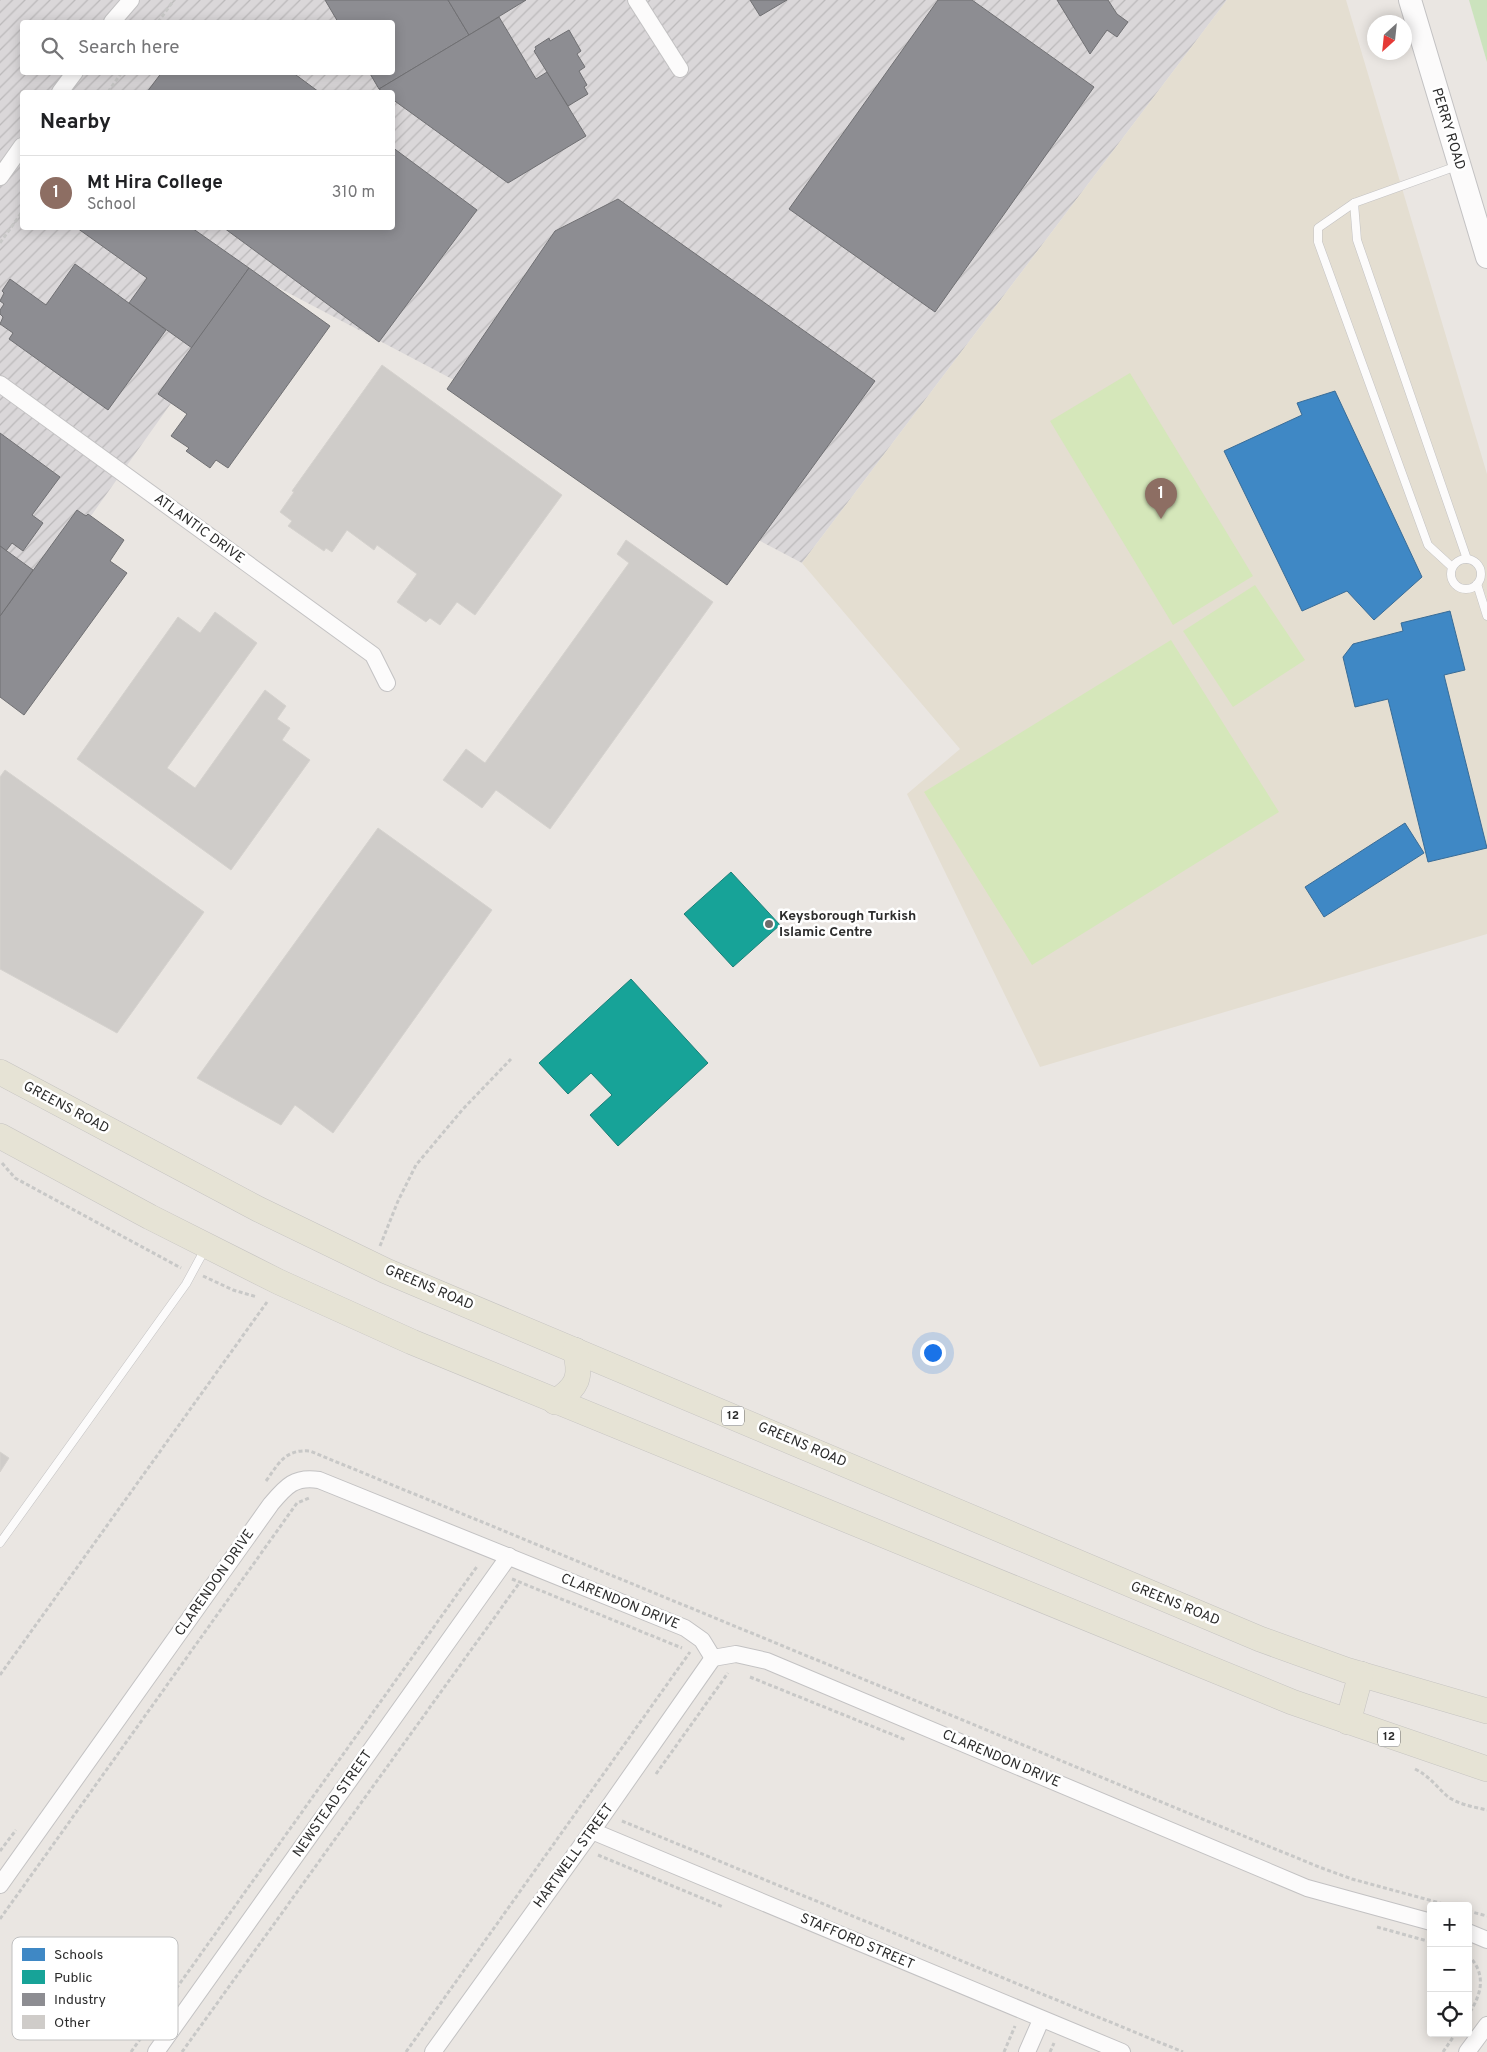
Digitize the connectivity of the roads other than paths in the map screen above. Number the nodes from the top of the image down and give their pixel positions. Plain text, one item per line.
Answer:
1 (131, 0) edge
2 (636, 0) edge
3 (1410, 0) edge
4 (114, 20) edge
5 (680, 69) dead end
6 (73, 75) edge
7 (62, 90) edge
8 (20, 149) edge
9 (1459, 165) junction
10 (0, 177) edge
11 (1354, 203) junction
12 (1487, 258) edge
13 (0, 384) edge
14 (1467, 559) junction
15 (1452, 567) junction
16 (1484, 569) edge
17 (1477, 584) junction
18 (1487, 616) edge
19 (387, 683) dead end
20 (0, 1072) edge
21 (0, 1136) edge
22 (207, 1246) junction
23 (575, 1350) junction
24 (555, 1402) junction
25 (0, 1542) edge
26 (509, 1556) junction
27 (712, 1658) junction
28 (1361, 1674) junction
29 (1487, 1711) edge
30 (1348, 1722) junction
31 (1487, 1769) edge
32 (592, 1831) junction
33 (0, 1885) edge
34 (1427, 1921) edge
35 (1472, 1934) edge
36 (1487, 1940) edge
37 (1041, 2020) junction
38 (178, 2021) edge
39 (1487, 2025) edge
40 (165, 2040) edge
41 (156, 2052) edge
42 (433, 2052) edge
43 (1027, 2052) edge
44 (1122, 2052) edge
45 (1467, 2052) edge

1 - 4 street
2 - 5 street
3 - 9 main road, PERRY ROAD
6 - 7 street
8 - 10 street
9 - 11 lane
9 - 12 main road, PERRY ROAD
11 - 14 lane
11 - 15 lane
13 - 19 street, ATLANTIC DRIVE
14 - 15 lane
14 - 16 lane
15 - 17 lane
16 - 17 lane
17 - 18 lane
20 - 23 main road, GREENS ROAD / 12
21 - 22 main road, 12
22 - 24 main road, 12
22 - 25 lane
23 - 24 main road
23 - 28 main road, GREENS ROAD / 12
24 - 30 main road, 12
26 - 27 street, CLARENDON DRIVE
26 - 33 street, CLARENDON DRIVE
26 - 38 street, NEWSTEAD STREET
27 - 32 street, HARTWELL STREET
27 - 34 street, CLARENDON DRIVE
28 - 29 main road, GREENS ROAD / 12
28 - 30 main road
30 - 31 main road, 12
32 - 37 street, STAFFORD STREET
32 - 42 street, HARTWELL STREET
35 - 36 street
37 - 43 street
37 - 44 street, STAFFORD STREET
39 - 45 street
40 - 41 street, NEWSTEAD STREET

